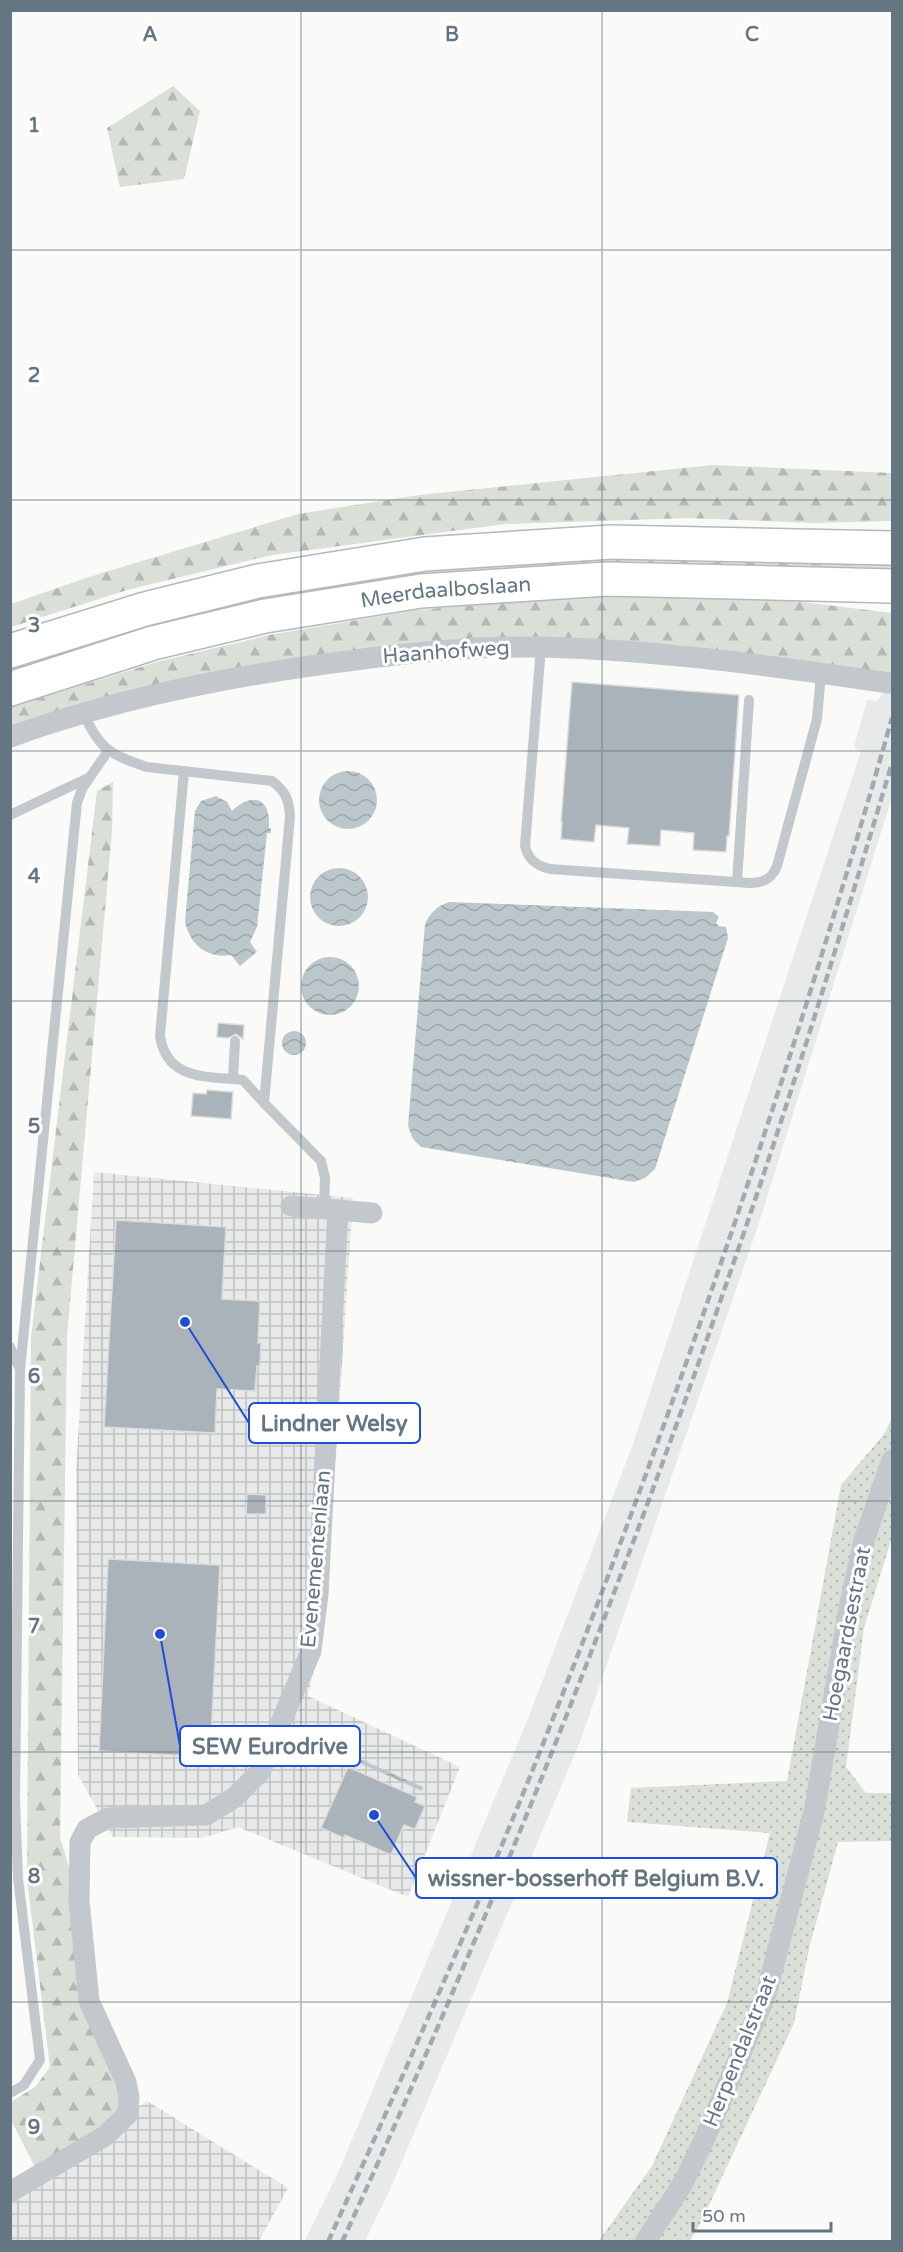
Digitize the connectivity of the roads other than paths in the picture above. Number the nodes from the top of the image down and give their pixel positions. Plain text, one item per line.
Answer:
1 (892, 548) edge
2 (892, 586) edge
3 (541, 647) junction
4 (10, 651) edge
5 (821, 674) junction
6 (890, 683) dead end
7 (10, 688) edge
8 (749, 700) dead end
9 (84, 714) junction
10 (10, 737) edge
11 (108, 751) junction
12 (184, 771) junction
13 (90, 777) junction
14 (10, 815) edge
15 (737, 882) junction
16 (235, 1041) dead end
17 (232, 1079) junction
18 (264, 1103) junction
19 (291, 1206) dead end
20 (331, 1209) junction
21 (372, 1213) dead end
22 (10, 1347) edge
23 (20, 1370) junction
24 (16, 1405) edge
25 (892, 1460) edge
26 (814, 1812) joint
27 (10, 2093) edge
28 (10, 2192) edge
29 (645, 2241) edge

1 - 4 highway, Meerdaalboslaan
2 - 7 highway, Meerdaalboslaan
3 - 5 street, Haanhofweg
3 - 9 street, Haanhofweg
3 - 15 lane
5 - 6 street, Haanhofweg
5 - 15 lane
8 - 15 lane
9 - 10 street, Haanhofweg
9 - 11 lane
11 - 12 lane
11 - 13 lane
12 - 17 lane
12 - 18 lane
13 - 14 lane
13 - 23 lane
16 - 17 lane
17 - 18 lane
18 - 20 lane
19 - 20 street
20 - 21 street
20 - 28 street, Evenementenlaan
22 - 23 lane
23 - 24 lane
24 - 27 lane
25 - 26 street, Hoegaardsestraat
26 - 29 street, Herpendalstraat

